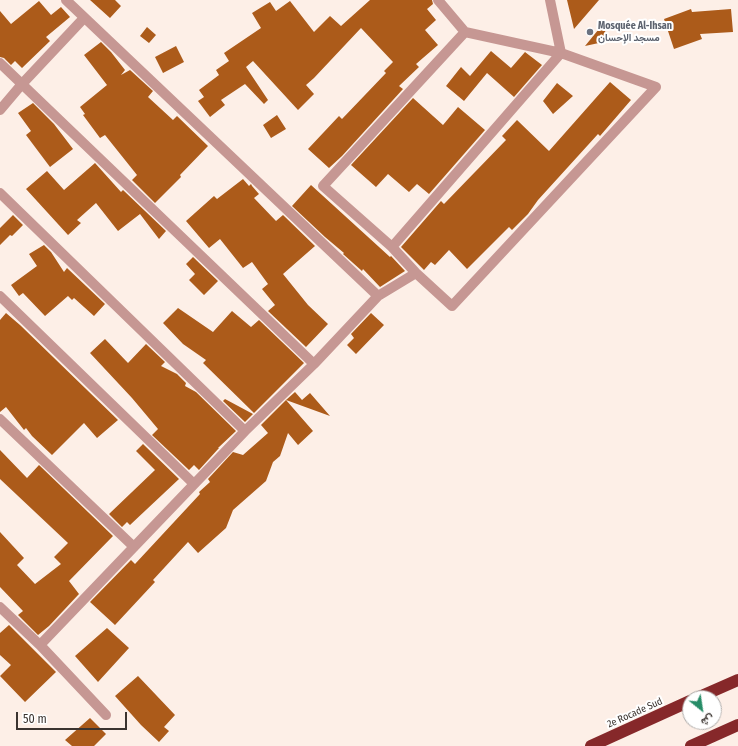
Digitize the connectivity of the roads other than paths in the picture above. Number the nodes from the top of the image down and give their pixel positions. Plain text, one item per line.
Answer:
1 (66, 0) edge
2 (438, 0) edge
3 (550, 0) edge
4 (84, 18) junction
5 (465, 32) junction
6 (561, 53) junction
7 (0, 63) edge
8 (22, 84) junction
9 (0, 110) edge
10 (0, 193) edge
11 (392, 247) junction
12 (416, 274) junction
13 (0, 296) edge
14 (378, 296) junction
15 (314, 364) junction
16 (0, 419) edge
17 (245, 431) junction
18 (194, 484) junction
19 (134, 547) junction
20 (0, 607) edge
21 (40, 645) junction
22 (738, 680) edge
23 (715, 690) edge
24 (682, 705) edge
25 (106, 715) dead end
26 (738, 725) edge
27 (591, 746) edge
28 (690, 746) edge

1 - 4 street
2 - 5 street
3 - 6 street
4 - 8 street
4 - 14 street
5 - 6 street
5 - 11 street
6 - 11 street
6 - 12 street
7 - 8 street
8 - 9 street
8 - 15 street
10 - 17 street
11 - 12 street
12 - 14 street
13 - 18 street
14 - 15 street
15 - 17 street
16 - 19 street
17 - 18 street
18 - 19 street
19 - 21 street
20 - 21 street
21 - 25 street
22 - 23 highway
24 - 27 highway, 2e Rocade Sud
26 - 28 highway

